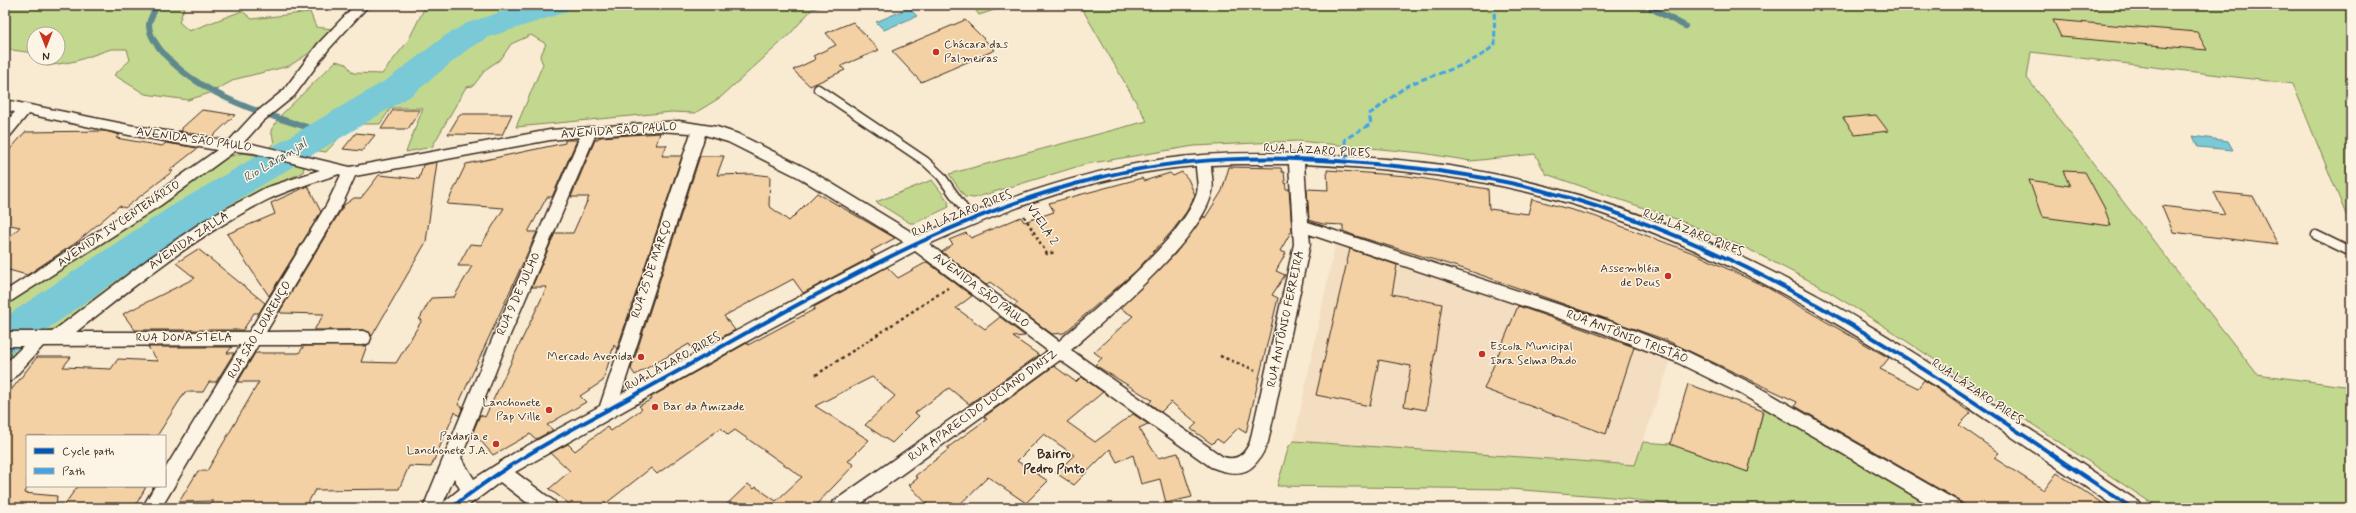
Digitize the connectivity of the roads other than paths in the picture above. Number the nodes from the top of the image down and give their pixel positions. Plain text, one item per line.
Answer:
1 (362, 5) edge
2 (818, 89) dead end
3 (5, 106) edge
4 (25, 109) junction
5 (700, 128) junction
6 (590, 131) junction
7 (5, 132) edge
8 (232, 146) junction
9 (1296, 158) junction
10 (1203, 160) junction
11 (343, 171) junction
12 (971, 219) junction
13 (1301, 225) junction
14 (2316, 235) dead end
15 (916, 242) junction
16 (2351, 252) edge
17 (5, 299) edge
18 (57, 338) junction
19 (255, 338) junction
20 (363, 338) dead end
21 (13, 339) edge
22 (39, 339) junction
23 (1060, 351) junction
24 (5, 376) edge
25 (607, 410) junction
26 (452, 458) junction
27 (1236, 466) joint
28 (500, 471) junction
29 (166, 484) edge
30 (164, 487) edge
31 (471, 491) junction
32 (151, 508) edge
33 (432, 508) edge
34 (451, 508) edge
35 (548, 508) edge
36 (840, 508) edge
37 (1952, 508) edge
38 (2132, 508) edge

1 - 8 street, AVENIDA IV CENTENÁRIO
2 - 12 lane
3 - 4 street, AVENIDA SÃO PAULO
4 - 7 street
4 - 8 street, AVENIDA SÃO PAULO
5 - 6 street, AVENIDA SÃO PAULO
5 - 15 street, AVENIDA SÃO PAULO
5 - 25 street, RUA 25 DE MARÇO
6 - 11 street, AVENIDA SÃO PAULO
6 - 26 street, RUA 9 DE JULHO
8 - 11 street, AVENIDA SÃO PAULO
8 - 17 street, AVENIDA IV CENTENÁRIO
9 - 10 street, RUA LÁZARO PIRES
9 - 13 street, RUA ANTÔNIO FERREIRA
9 - 38 street, RUA LÁZARO PIRES
10 - 12 street, RUA LÁZARO PIRES
10 - 23 street, RUA APARECIDO LUCIANO DINIZ
11 - 18 street, AVENIDA ZALLA
11 - 19 street, RUA SÃO LOURENÇO
12 - 15 street, RUA LÁZARO PIRES
13 - 27 street, RUA ANTÔNIO FERREIRA
13 - 37 street, RUA ANTÔNIO TRISTÃO
14 - 16 lane
15 - 23 street, AVENIDA SÃO PAULO
15 - 25 street, RUA LÁZARO PIRES
18 - 19 street, RUA DONA STELA
18 - 22 street, RUA DONA STELA
19 - 20 street, RUA DONA STELA
19 - 29 street, RUA SÃO LOURENÇO
21 - 22 street, RUA DONA STELA
22 - 24 street
23 - 27 street, AVENIDA SÃO PAULO
23 - 36 street, RUA APARECIDO LUCIANO DINIZ
25 - 28 street, RUA LÁZARO PIRES
26 - 31 street
26 - 33 street, RUA 9 DE JULHO
28 - 31 street, RUA LÁZARO PIRES
28 - 35 street
30 - 32 street, RUA SÃO LOURENÇO
31 - 34 street, RUA LÁZARO PIRES

